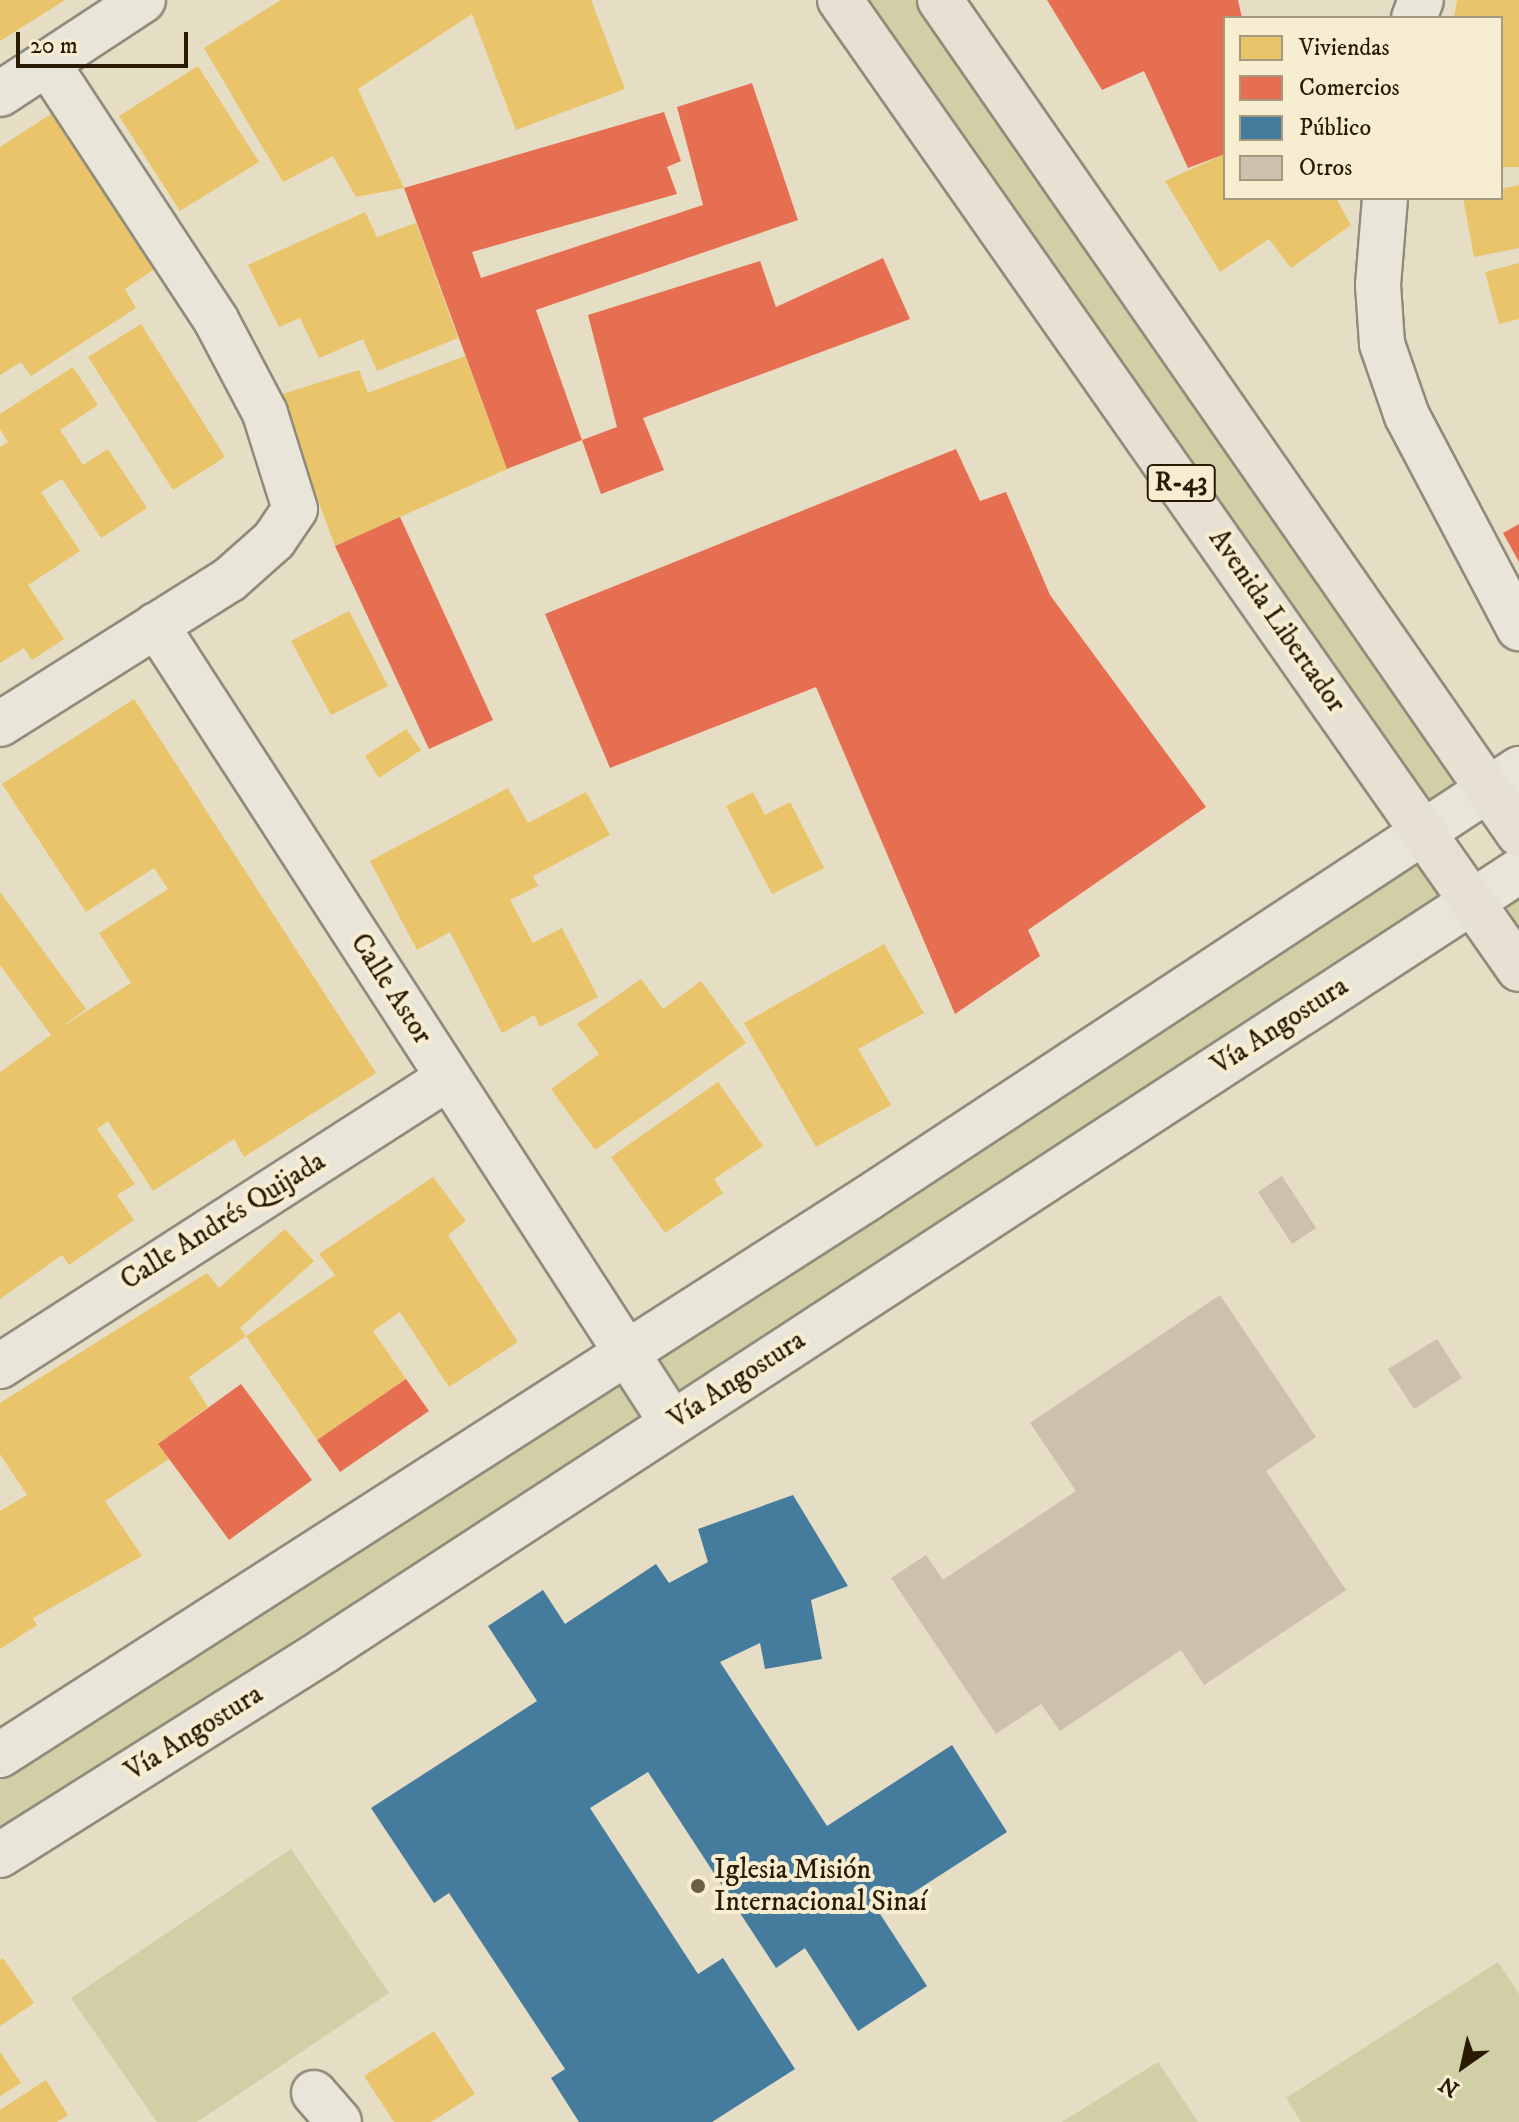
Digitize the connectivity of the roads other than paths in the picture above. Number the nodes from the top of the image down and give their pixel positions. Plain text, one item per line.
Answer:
1 (143, 0) edge
2 (840, 0) edge
3 (940, 0) edge
4 (47, 63) junction
5 (0, 94) edge
6 (1385, 200) edge
7 (156, 625) junction
8 (1519, 628) edge
9 (0, 724) edge
10 (1504, 780) edge
11 (1424, 831) junction
12 (1519, 834) edge
13 (1519, 871) edge
14 (1472, 901) junction
15 (1519, 969) edge
16 (448, 1078) junction
17 (626, 1354) junction
18 (0, 1366) edge
19 (672, 1423) junction
20 (0, 1755) edge
21 (0, 1855) edge

1 - 4 street
2 - 11 main road, Avenida Libertador / R-43
3 - 10 main road, R-43
4 - 5 street
4 - 7 street
6 - 8 street
7 - 9 street
7 - 16 street, Calle Astor
10 - 11 street
10 - 12 main road, R-43
11 - 14 main road, Avenida Libertador / R-43
11 - 17 street
13 - 14 street, Vía Angostura
14 - 15 main road, Avenida Libertador / R-43
14 - 19 street, Vía Angostura
16 - 17 street, Calle Astor
16 - 18 street, Calle Andrés Quijada
17 - 19 street, Calle Astor
17 - 20 street
19 - 21 street, Vía Angostura

